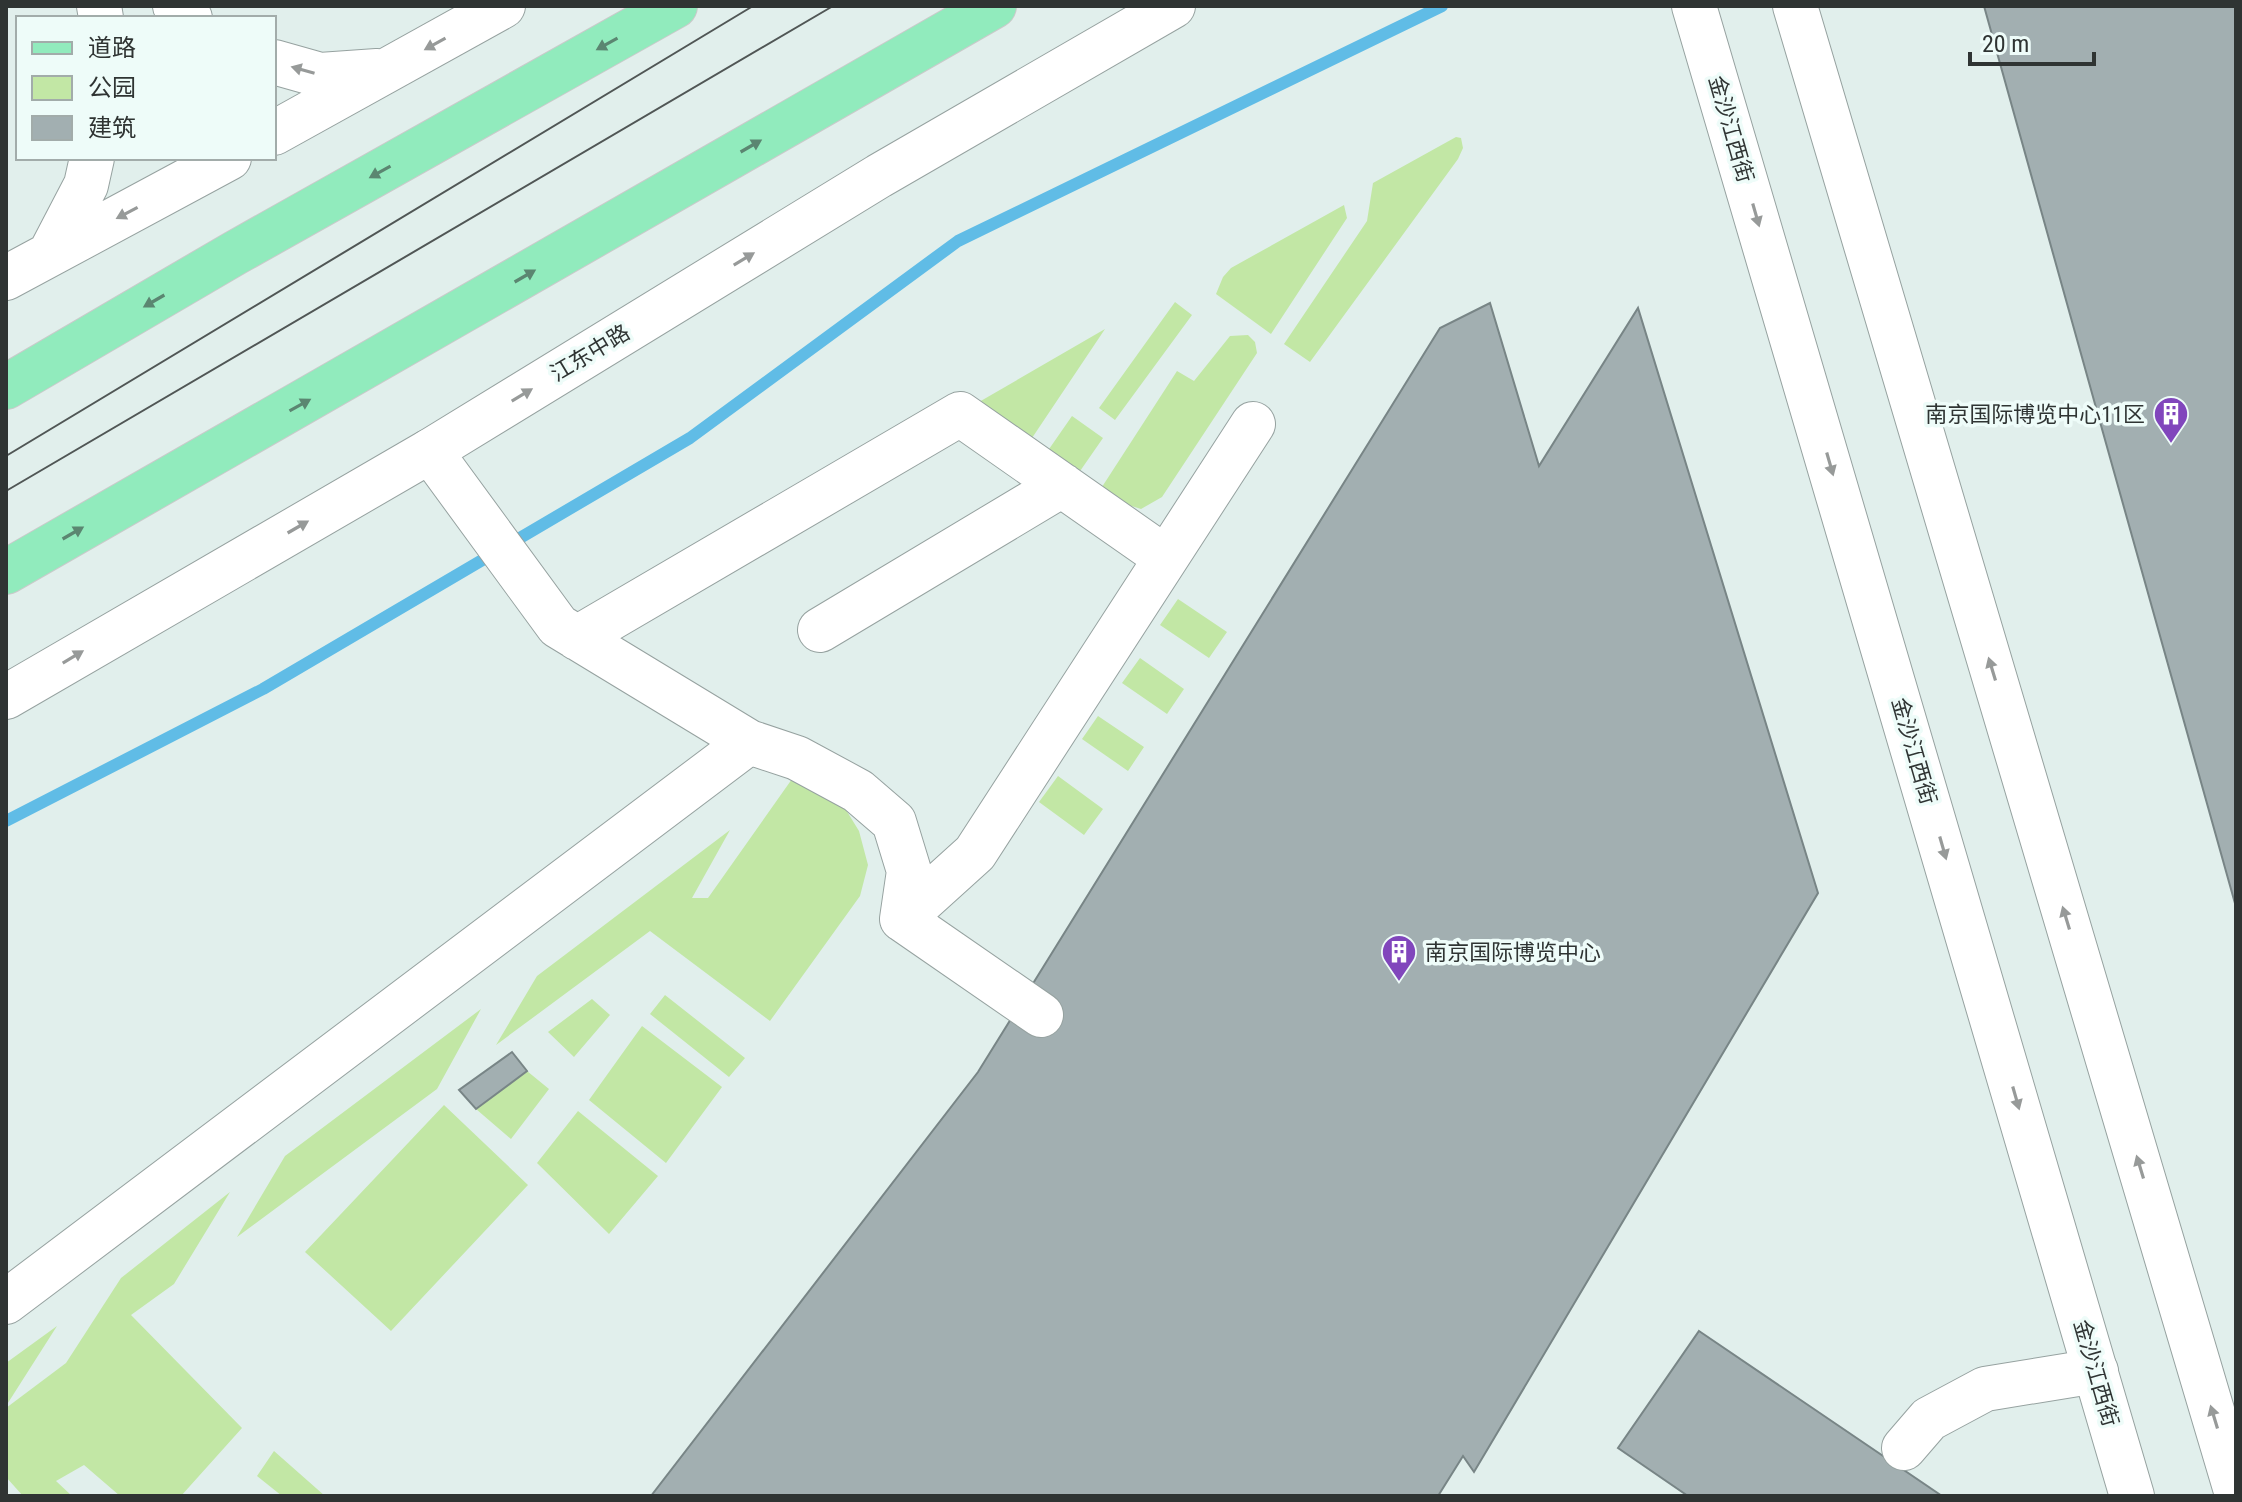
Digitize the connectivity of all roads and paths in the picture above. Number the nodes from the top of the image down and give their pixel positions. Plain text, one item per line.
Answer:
1 (503, 6) edge
2 (675, 6) edge
3 (994, 6) edge
4 (1173, 6) edge
5 (1694, 6) edge
6 (1795, 6) edge
7 (276, 63) edge
8 (388, 70) junction
9 (276, 132) edge
10 (92, 160) edge
11 (225, 160) edge
12 (50, 254) junction
13 (6, 278) edge
14 (6, 387) edge
15 (1253, 424) dead end
16 (430, 451) junction
17 (1062, 485) junction
18 (1166, 558) junction
19 (6, 572) edge
20 (820, 630) dead end
21 (577, 638) junction
22 (6, 697) edge
23 (749, 742) junction
24 (902, 919) junction
25 (1041, 1015) dead end
26 (6, 1302) edge
27 (2096, 1371) junction
28 (1904, 1448) dead end
29 (2236, 1491) edge
30 (2132, 1496) edge

1 -> 8 street
2 -> 14 main road
19 -> 3 main road
16 -> 4 street, 江东中路
5 -> 27 street, 金沙江西街
29 -> 6 street
8 -> 7 street
8 - 9 street
10 - 12 street
11 -> 12 street
12 - 13 street
15 - 18 street
16 - 21 street
22 -> 16 street, 江东中路
17 - 18 street
17 - 20 street
17 - 21 street
18 - 24 street
21 - 23 street
23 - 24 street
23 - 26 street
24 - 25 street
27 - 28 street
27 - 30 street, 金沙江西街

